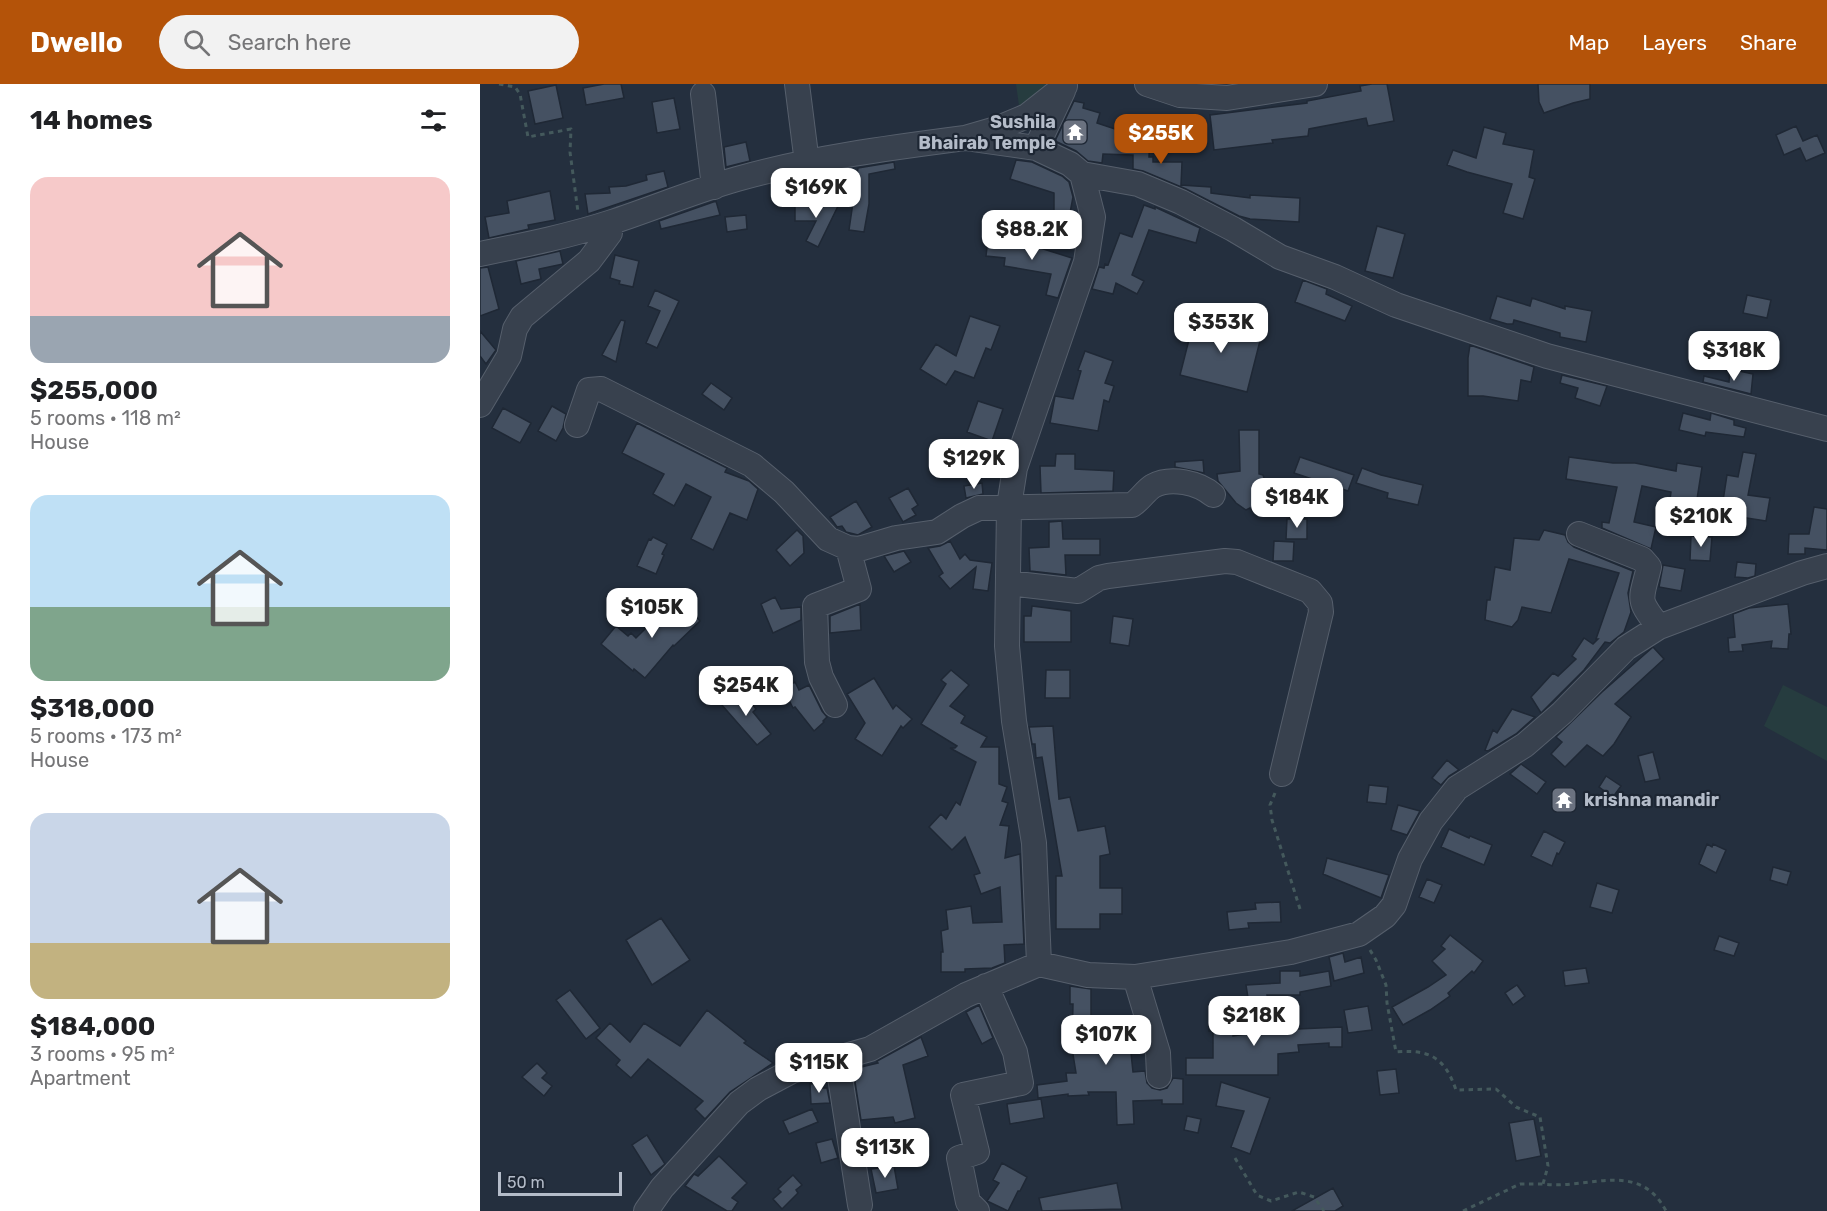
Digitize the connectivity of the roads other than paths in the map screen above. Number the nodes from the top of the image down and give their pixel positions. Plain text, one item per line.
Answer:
1 (797, 84) edge
2 (1147, 84) edge
3 (1315, 84) edge
4 (1065, 85) edge
5 (703, 94) dead end
6 (965, 138) junction
7 (1036, 148) junction
8 (807, 163) junction
9 (1082, 174) junction
10 (714, 187) junction
11 (610, 223) junction
12 (480, 254) edge
13 (480, 405) edge
14 (577, 424) dead end
15 (1827, 429) edge
16 (1213, 495) dead end
17 (1009, 506) junction
18 (1579, 534) dead end
19 (848, 548) junction
20 (1827, 566) edge
21 (1008, 584) junction
22 (1659, 627) junction
23 (835, 705) dead end
24 (1282, 774) road end
25 (1039, 964) junction
26 (1135, 977) junction
27 (986, 986) junction
28 (837, 1058) junction
29 (1159, 1076) dead end
30 (860, 1205) dead end
31 (646, 1211) edge
32 (977, 1211) edge

1 - 8 street
2 - 3 street
4 - 6 street
4 - 7 street
5 - 10 street
6 - 7 street
6 - 8 street
7 - 9 street
8 - 10 street
9 - 15 street
9 - 17 street
10 - 11 street
11 - 12 street
11 - 13 street
14 - 19 street
16 - 17 street
17 - 19 street
17 - 21 street
18 - 22 street
19 - 23 street
20 - 22 street
21 - 24 street
21 - 25 street
22 - 26 street
25 - 26 street
25 - 27 street
26 - 29 street
27 - 28 street
27 - 32 street
28 - 30 street
28 - 31 street

